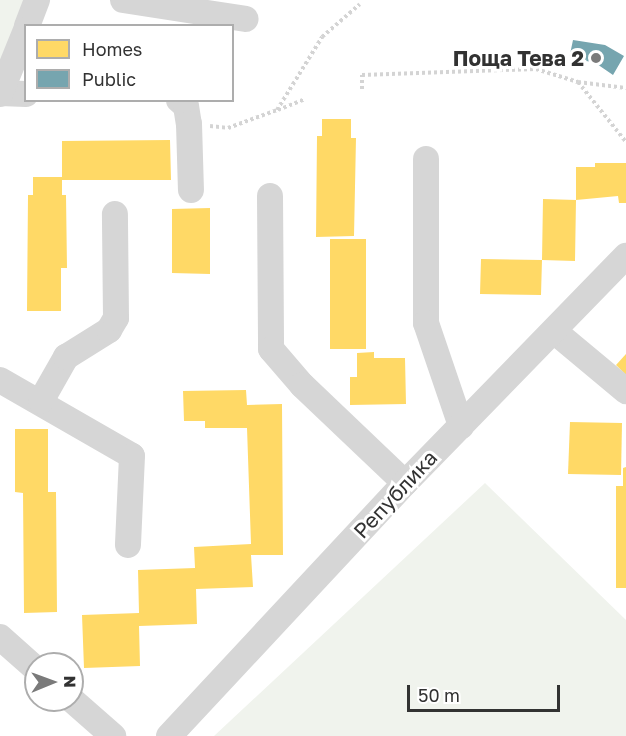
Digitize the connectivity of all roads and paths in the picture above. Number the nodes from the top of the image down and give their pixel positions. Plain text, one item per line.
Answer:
1 (37, 0) edge
2 (123, 0) edge
3 (360, 4) dead end
4 (246, 19) dead end
5 (28, 24) edge
6 (24, 35) edge
7 (578, 82) junction
8 (626, 88) edge
9 (362, 89) dead end
10 (0, 93) edge
11 (24, 94) edge
12 (305, 99) dead end
13 (181, 102) edge
14 (277, 110) junction
15 (189, 124) junction
16 (626, 142) edge
17 (426, 159) dead end
18 (191, 190) dead end
19 (270, 196) dead end
20 (115, 214) dead end
21 (626, 256) edge
22 (554, 332) junction
23 (0, 380) edge
24 (626, 391) edge
25 (41, 401) junction
26 (460, 426) junction
27 (405, 483) junction
28 (128, 545) dead end
29 (0, 637) edge
30 (24, 658) edge
31 (84, 711) edge
32 (112, 736) edge
33 (169, 736) edge

1 - 5 street
2 - 4 street
3 - 14 path
6 - 10 street
7 - 8 path
7 - 9 path
7 - 16 path
10 - 11 street
12 - 14 path
13 - 15 street
14 - 15 path
15 - 18 street
17 - 26 street
19 - 27 street
20 - 25 street
21 - 22 street, Република
22 - 24 street
22 - 26 street, Република
23 - 25 street
25 - 28 street
26 - 27 street, Република
27 - 33 street, Република
29 - 30 street
31 - 32 street

